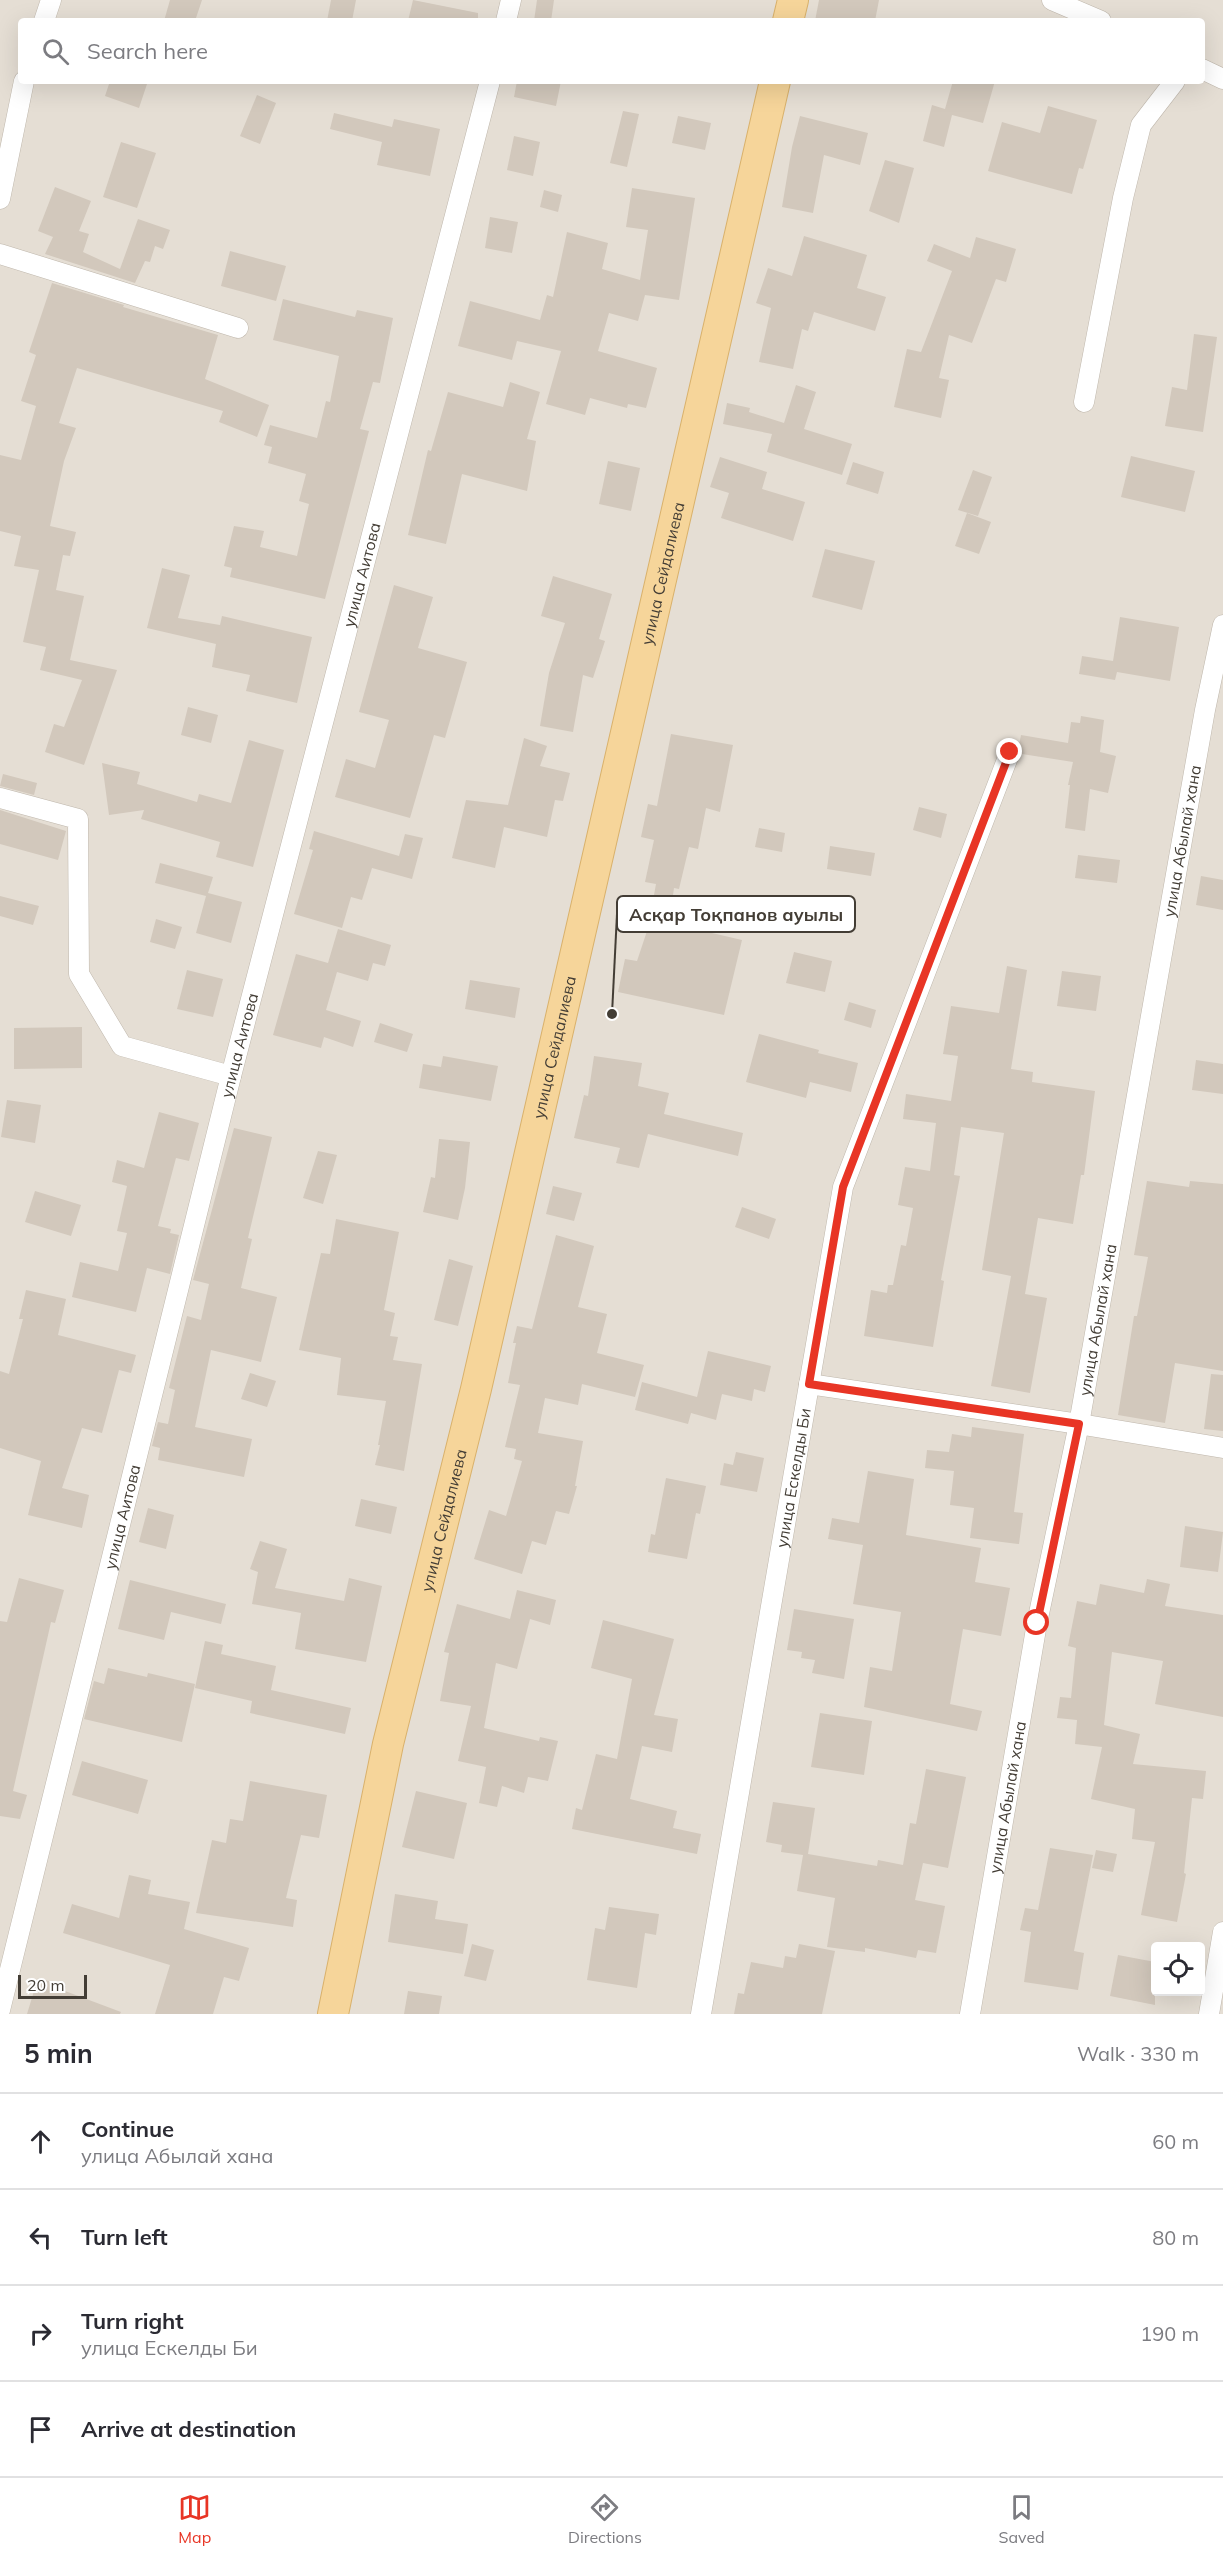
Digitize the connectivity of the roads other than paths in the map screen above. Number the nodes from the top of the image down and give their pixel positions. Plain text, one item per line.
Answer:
1 (51, 0) edge
2 (511, 0) edge
3 (793, 0) edge
4 (1052, 0) edge
5 (45, 18) edge
6 (507, 18) edge
7 (789, 18) edge
8 (1094, 18) edge
9 (1205, 70) edge
10 (1223, 79) edge
11 (23, 84) edge
12 (489, 84) edge
13 (773, 84) edge
14 (1172, 84) edge
15 (0, 199) edge
16 (0, 254) edge
17 (238, 328) dead end
18 (1084, 402) dead end
19 (1223, 625) edge
20 (1010, 752) dead end
21 (0, 798) edge
22 (231, 1076) junction
23 (809, 1384) junction
24 (1079, 1424) junction
25 (1223, 1448) edge
26 (1223, 1932) edge
27 (0, 2010) edge
28 (333, 2014) edge
29 (701, 2014) edge
30 (970, 2014) edge
31 (1209, 2014) edge

1 - 5 street
2 - 6 street
3 - 7 main road
4 - 8 street
9 - 10 street
11 - 15 street
12 - 22 street, улица Аитова
13 - 28 main road, улица Сейдалиева
14 - 18 street
16 - 17 street
19 - 24 street, улица Абылай хана
20 - 23 street, улица Ескелды Би
21 - 22 street
22 - 27 street, улица Аитова
23 - 24 street
23 - 29 street, улица Ескелды Би
24 - 25 street
24 - 30 street, улица Абылай хана
26 - 31 street

